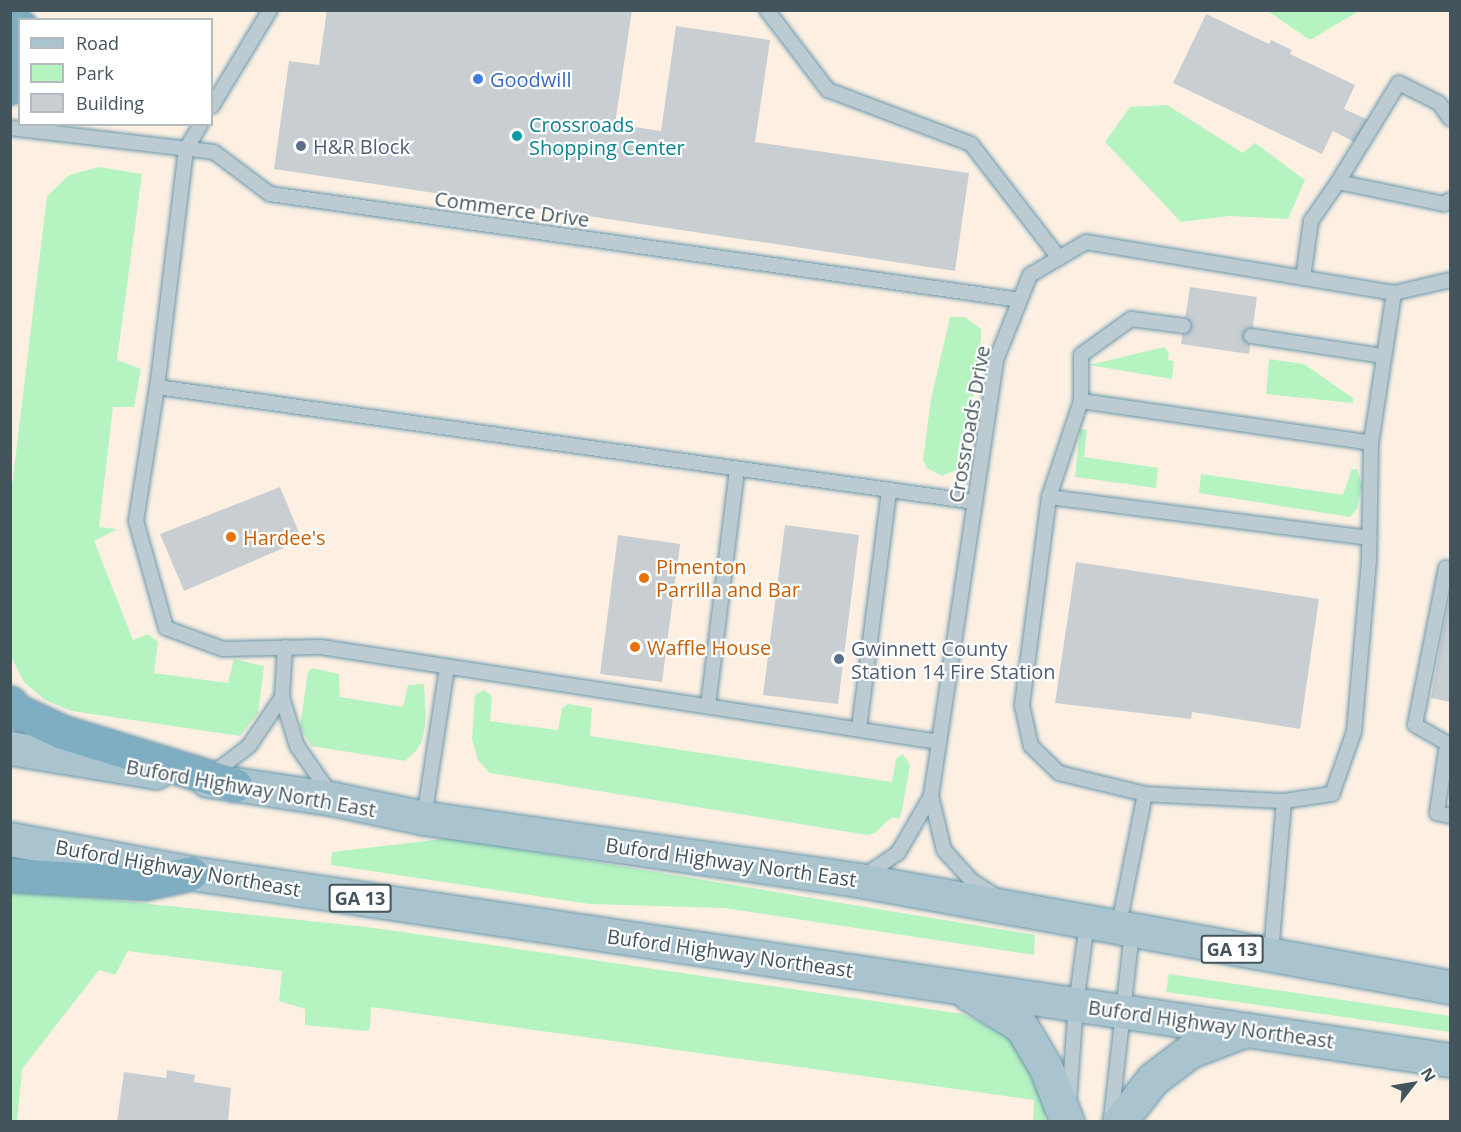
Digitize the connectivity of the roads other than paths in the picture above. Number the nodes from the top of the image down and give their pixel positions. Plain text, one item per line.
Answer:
1 (270, 10) edge
2 (767, 10) edge
3 (18, 39) edge
4 (10, 87) edge
5 (213, 104) edge
6 (1450, 119) edge
7 (200, 126) edge
8 (10, 128) edge
9 (186, 149) junction
10 (1338, 182) junction
11 (1450, 200) edge
12 (1059, 258) junction
13 (1303, 278) junction
14 (1450, 279) edge
15 (1394, 293) junction
16 (1020, 300) junction
17 (1184, 326) dead end
18 (1251, 336) dead end
19 (1384, 356) junction
20 (157, 387) junction
21 (1081, 401) junction
22 (1371, 443) junction
23 (737, 468) junction
24 (889, 490) junction
25 (1049, 497) junction
26 (975, 502) junction
27 (1370, 538) junction
28 (1450, 569) edge
29 (285, 647) junction
30 (447, 668) junction
31 (282, 697) junction
32 (10, 703) edge
33 (708, 706) junction
34 (859, 729) junction
35 (939, 741) junction
36 (1449, 745) edge
37 (10, 748) edge
38 (221, 781) junction
39 (1145, 794) junction
40 (931, 796) junction
41 (334, 799) junction
42 (1284, 801) junction
43 (1450, 816) edge
44 (424, 818) junction
45 (10, 839) edge
46 (191, 873) junction
47 (10, 875) edge
48 (858, 880) junction
49 (1014, 908) junction
50 (1112, 928) junction
51 (1271, 956) junction
52 (957, 987) junction
53 (1450, 987) edge
54 (1076, 1004) junction
55 (1125, 1011) junction
56 (1246, 1029) junction
57 (1450, 1060) edge
58 (1067, 1122) edge
59 (1111, 1122) edge
60 (1119, 1122) edge

1 - 5 lane
2 - 12 lane
3 - 4 highway
6 - 10 lane
7 - 9 lane
8 - 9 lane, Commerce Drive
9 - 16 lane, Commerce Drive
9 - 20 lane
10 - 11 lane
10 - 13 lane
12 - 13 lane, Crossroads Drive
12 - 16 lane, Crossroads Drive
13 - 15 lane, Crossroads Drive
14 - 15 lane, Crossroads Drive
15 - 19 lane
16 - 26 lane, Crossroads Drive
17 - 21 lane
18 - 19 lane
19 - 22 lane
20 - 23 lane
20 - 29 lane
21 - 22 lane
21 - 25 lane
22 - 27 lane
23 - 24 lane
23 - 33 lane
24 - 26 lane
24 - 34 lane
25 - 27 lane
25 - 39 lane
26 - 35 lane, Crossroads Drive
27 - 42 lane
28 - 36 lane
29 - 30 lane
29 - 31 lane
30 - 33 lane
30 - 44 lane
31 - 38 lane
31 - 41 lane
32 - 38 highway
33 - 34 lane
34 - 35 lane
35 - 40 lane, Crossroads Drive
36 - 43 lane
37 - 38 main road, Buford Highway North East / GA 13
38 - 41 main road, Buford Highway North East / GA 13
39 - 42 lane
39 - 50 lane
40 - 48 lane, Crossroads Drive
40 - 49 lane
41 - 44 main road, Buford Highway North East / GA 13
42 - 51 lane
44 - 48 main road, Buford Highway North East / GA 13
45 - 46 main road, Buford Highway Northeast / GA 13
46 - 47 highway
46 - 52 main road, Buford Highway Northeast / GA 13
48 - 49 main road, Buford Highway North East / GA 13
49 - 50 main road, Buford Highway North East / GA 13
50 - 51 main road, Buford Highway North East / GA 13
50 - 54 lane
50 - 55 lane
51 - 53 main road, Buford Highway North East / GA 13
52 - 54 main road, Buford Highway Northeast / GA 13
52 - 58 main road
54 - 55 main road, Buford Highway Northeast / GA 13
54 - 58 lane
55 - 56 main road, Buford Highway Northeast / GA 13
55 - 59 lane
56 - 57 main road, Buford Highway Northeast / GA 13
56 - 60 main road

